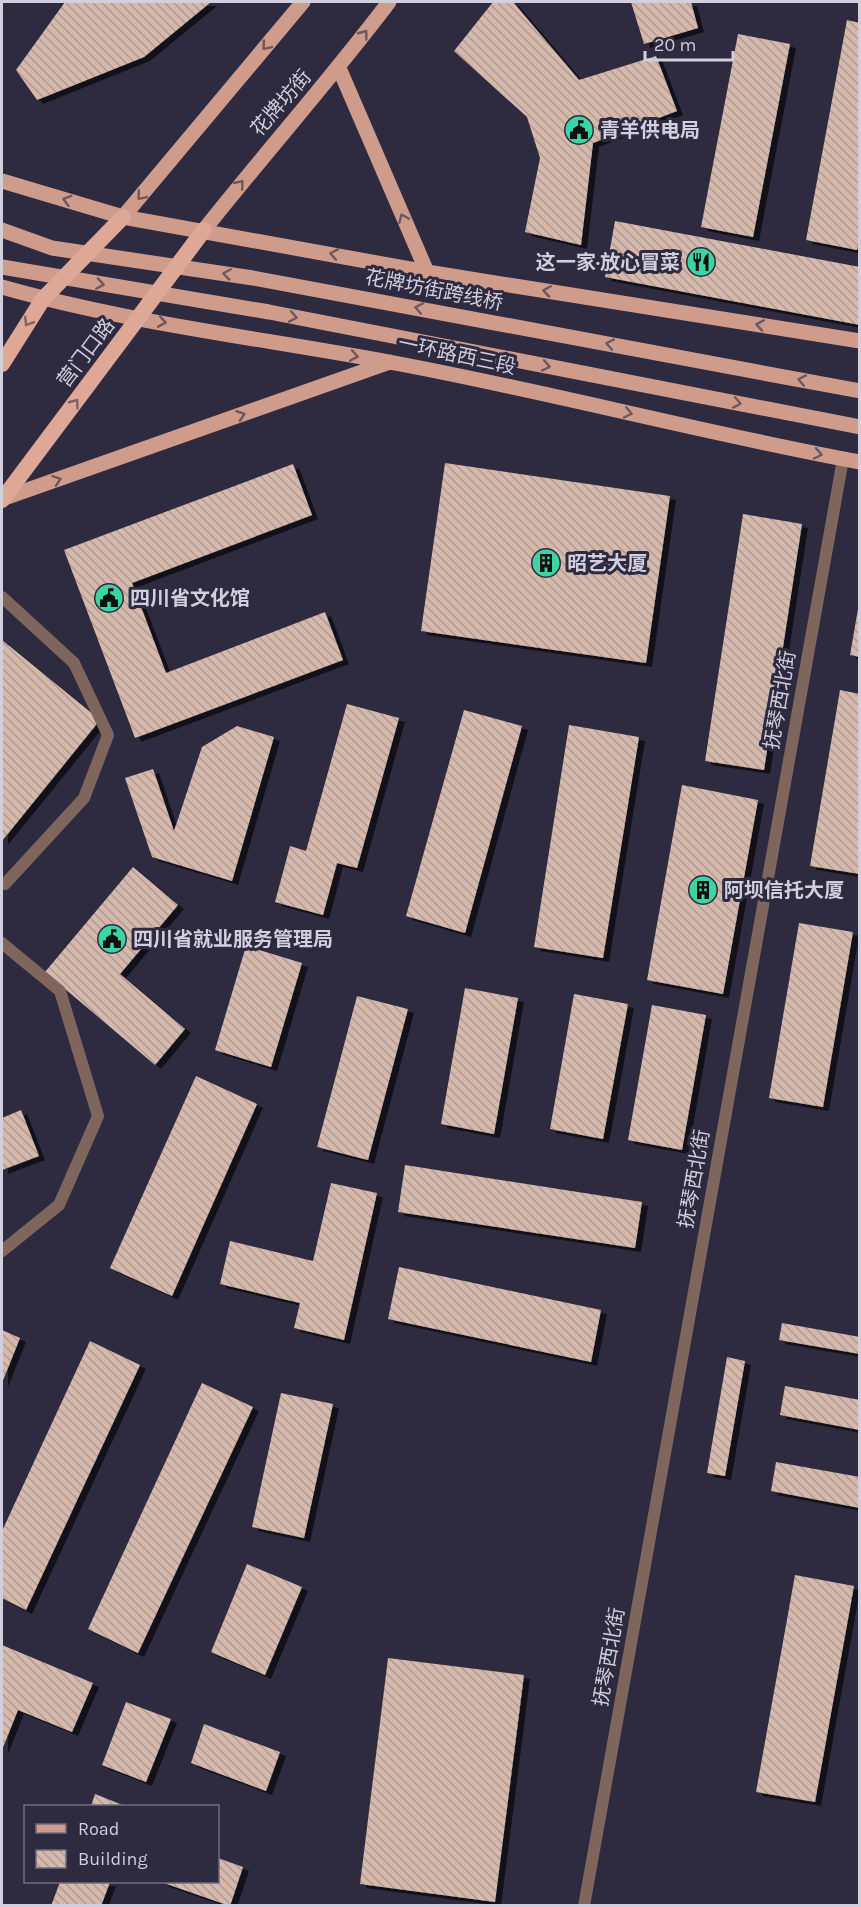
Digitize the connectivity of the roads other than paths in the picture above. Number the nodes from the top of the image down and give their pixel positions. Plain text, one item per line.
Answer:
1 (303, 2) edge
2 (389, 2) edge
3 (339, 68) junction
4 (2, 181) edge
5 (123, 217) junction
6 (2, 230) edge
7 (204, 230) junction
8 (2, 267) edge
9 (427, 272) junction
10 (2, 287) edge
11 (43, 299) junction
12 (138, 318) junction
13 (860, 341) edge
14 (391, 362) junction
15 (2, 364) edge
16 (860, 391) edge
17 (860, 427) edge
18 (843, 459) junction
19 (860, 462) edge
20 (2, 499) edge
21 (2, 597) edge
22 (5, 884) dead end
23 (2, 943) edge
24 (2, 1251) edge
25 (584, 1905) edge

1 -> 5 main road
3 -> 2 main road, 花牌坊街
7 -> 3 main road, 花牌坊街
9 -> 3 main road
5 -> 4 main road
5 - 7 main road
5 - 11 highway
16 -> 6 main road, 花牌坊街跨线桥
9 -> 7 main road
7 - 12 highway, 营门口路
8 -> 17 main road
13 -> 9 main road
10 - 11 main road, 一环路西三段
11 - 12 main road, 一环路西三段
11 -> 15 highway
12 -> 14 main road, 一环路西三段
20 -> 12 highway, 营门口路
14 -> 18 main road, 一环路西三段
20 -> 14 main road
18 - 19 main road, 一环路西三段
18 - 25 street, 抚琴西北街
21 - 22 street
23 - 24 street

